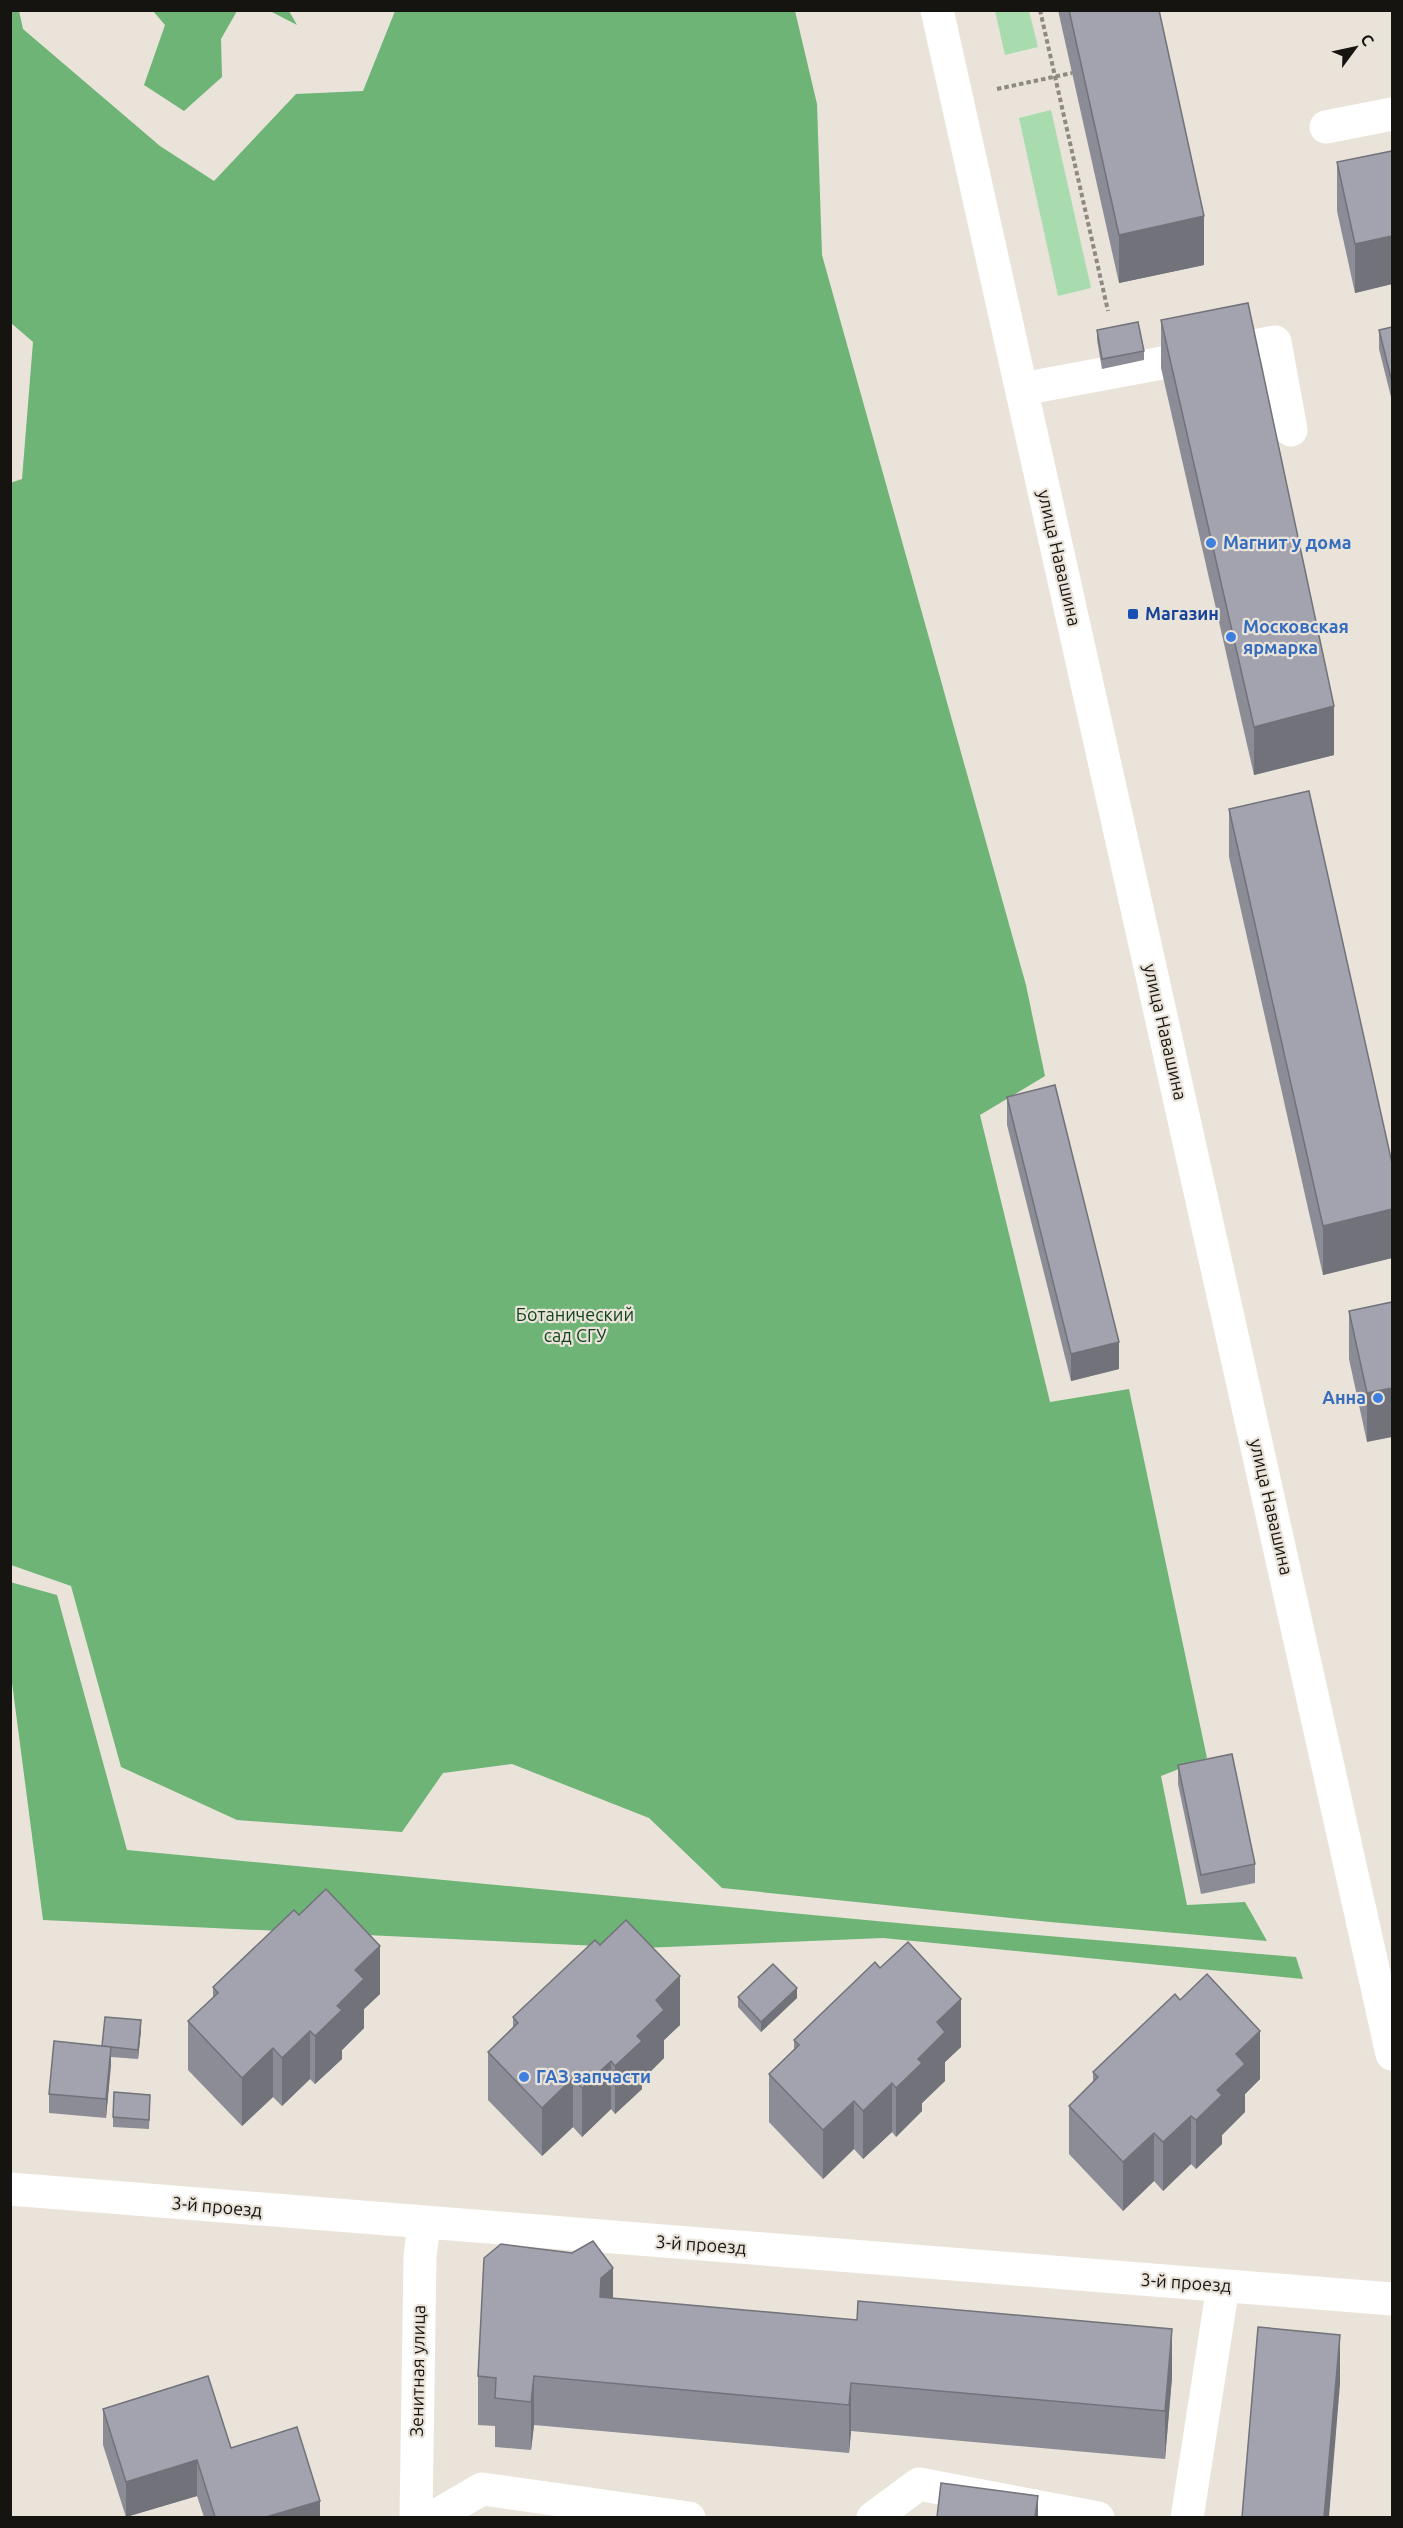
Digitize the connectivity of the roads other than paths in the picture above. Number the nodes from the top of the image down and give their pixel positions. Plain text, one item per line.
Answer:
1 (937, 10) edge
2 (1392, 114) edge
3 (1326, 127) dead end
4 (1022, 389) junction
5 (1291, 430) dead end
6 (1392, 2054) edge
7 (10, 2189) edge
8 (424, 2224) junction
9 (1223, 2286) junction
10 (1392, 2299) edge
11 (416, 2517) edge
12 (432, 2517) edge
13 (689, 2517) edge
14 (873, 2517) edge
15 (1098, 2517) edge
16 (1187, 2517) edge

1 - 4 main road, улица Навашина
2 - 3 main road
4 - 5 main road
4 - 6 main road, улица Навашина
7 - 8 main road, 3-й проезд
8 - 9 main road, 3-й проезд
8 - 11 main road, Зенитная улица
9 - 10 main road, 3-й проезд
9 - 16 main road
12 - 13 main road
14 - 15 main road

